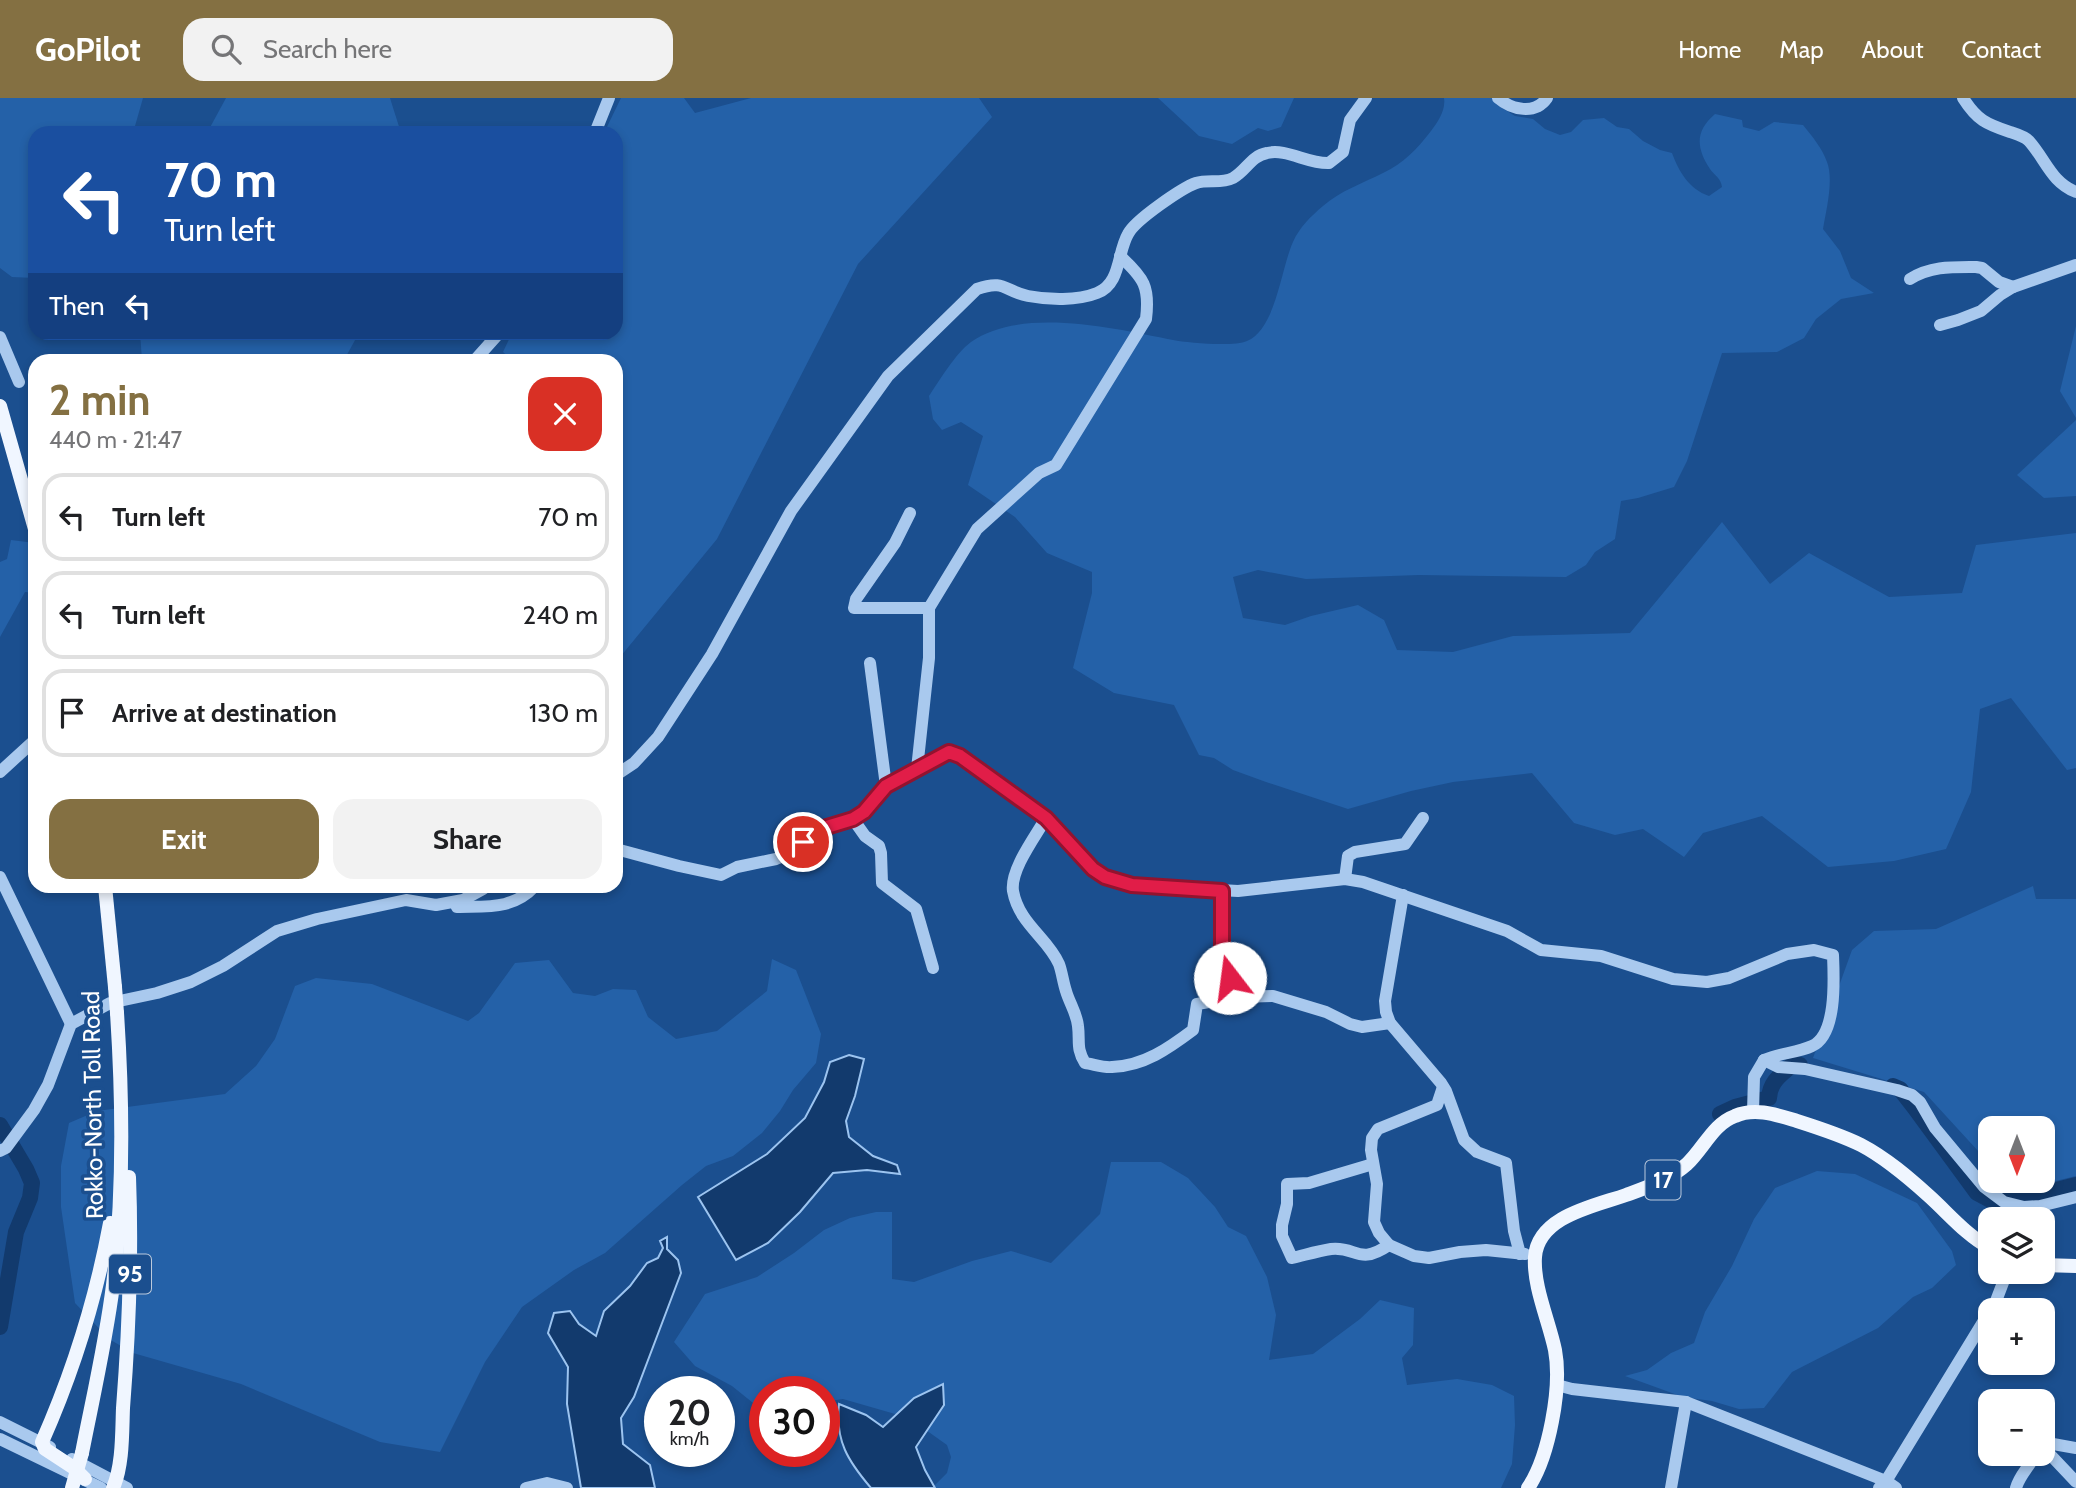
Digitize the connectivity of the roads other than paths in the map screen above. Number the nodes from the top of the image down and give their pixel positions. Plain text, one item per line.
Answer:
1 (609, 98) edge
2 (1366, 98) edge
3 (1498, 98) edge
4 (1548, 98) edge
5 (1963, 98) edge
6 (598, 126) edge
7 (2076, 192) edge
8 (1120, 256) junction
9 (2076, 265) edge
10 (1910, 279) dead end
11 (2013, 287) junction
12 (1940, 325) dead end
13 (0, 337) edge
14 (493, 340) edge
15 (480, 354) edge
16 (19, 382) dead end
17 (0, 407) edge
18 (28, 505) edge
19 (909, 513) dead end
20 (929, 608) junction
21 (870, 663) dead end
22 (28, 746) edge
23 (917, 769) junction
24 (623, 770) edge
25 (0, 772) edge
26 (886, 786) junction
27 (1046, 818) junction
28 (1423, 818) dead end
29 (853, 819) junction
30 (623, 851) edge
31 (0, 877) edge
32 (1345, 879) junction
33 (1222, 891) junction
34 (106, 893) edge
35 (475, 893) edge
36 (529, 893) edge
37 (1403, 895) junction
38 (455, 902) junction
39 (933, 968) dead end
40 (1239, 997) junction
41 (1390, 1023) junction
42 (71, 1024) junction
43 (120, 1060) junction
44 (1764, 1060) junction
45 (1443, 1087) junction
46 (1753, 1112) junction
47 (0, 1151) edge
48 (122, 1163) junction
49 (1373, 1164) junction
50 (2076, 1197) edge
51 (1978, 1239) edge
52 (1389, 1245) junction
53 (1520, 1254) junction
54 (1535, 1256) junction
55 (2055, 1265) edge
56 (2076, 1266) edge
57 (2002, 1284) edge
58 (1557, 1385) junction
59 (1686, 1402) junction
60 (0, 1422) edge
61 (0, 1439) edge
62 (41, 1442) junction
63 (2055, 1446) edge
64 (2076, 1448) edge
65 (2055, 1459) edge
66 (2028, 1466) edge
67 (85, 1479) junction
68 (2076, 1482) edge
69 (119, 1486) edge
70 (1887, 1486) edge
71 (72, 1488) edge
72 (101, 1488) edge
73 (526, 1488) edge
74 (567, 1488) edge
75 (1528, 1488) edge
76 (1671, 1488) edge
77 (2016, 1488) edge

1 - 6 street
2 - 8 street
3 - 4 street
5 - 7 street
8 - 20 street
8 - 24 street
9 - 11 street
10 - 11 street
11 - 12 street
13 - 16 street
14 - 15 street
17 - 18 main road
19 - 20 street
20 - 23 street
21 - 26 street
22 - 25 street
23 - 26 street
23 - 27 street
26 - 29 street
27 - 33 street
27 - 40 street
28 - 32 street
29 - 30 street
29 - 39 street
31 - 42 street
32 - 33 street
32 - 37 street
33 - 40 street
34 - 43 main road, Rokko-North Toll Road / 95, bridge
35 - 38 street
36 - 38 street
37 - 41 street
37 - 44 street
38 - 42 street
40 - 41 street
41 - 45 street
42 - 47 street
43 - 48 main road, Rokko-North Toll Road / 95
43 - 69 main road, 95
44 - 46 street
44 - 50 street
45 - 49 street
45 - 53 street
46 - 51 main road
46 - 54 main road, 17
48 - 62 main road, 95
48 - 71 main road, Rokko-North Toll Road / 95, bridge
49 - 52 street
49 - 52 street
52 - 53 street
53 - 54 street
54 - 58 main road
55 - 56 main road
57 - 70 street
58 - 59 street
58 - 75 main road
59 - 70 street
59 - 76 street
60 - 62 street
61 - 67 street
62 - 67 main road
62 - 69 street
63 - 64 street
65 - 68 street
66 - 77 street
67 - 72 street
73 - 74 street

